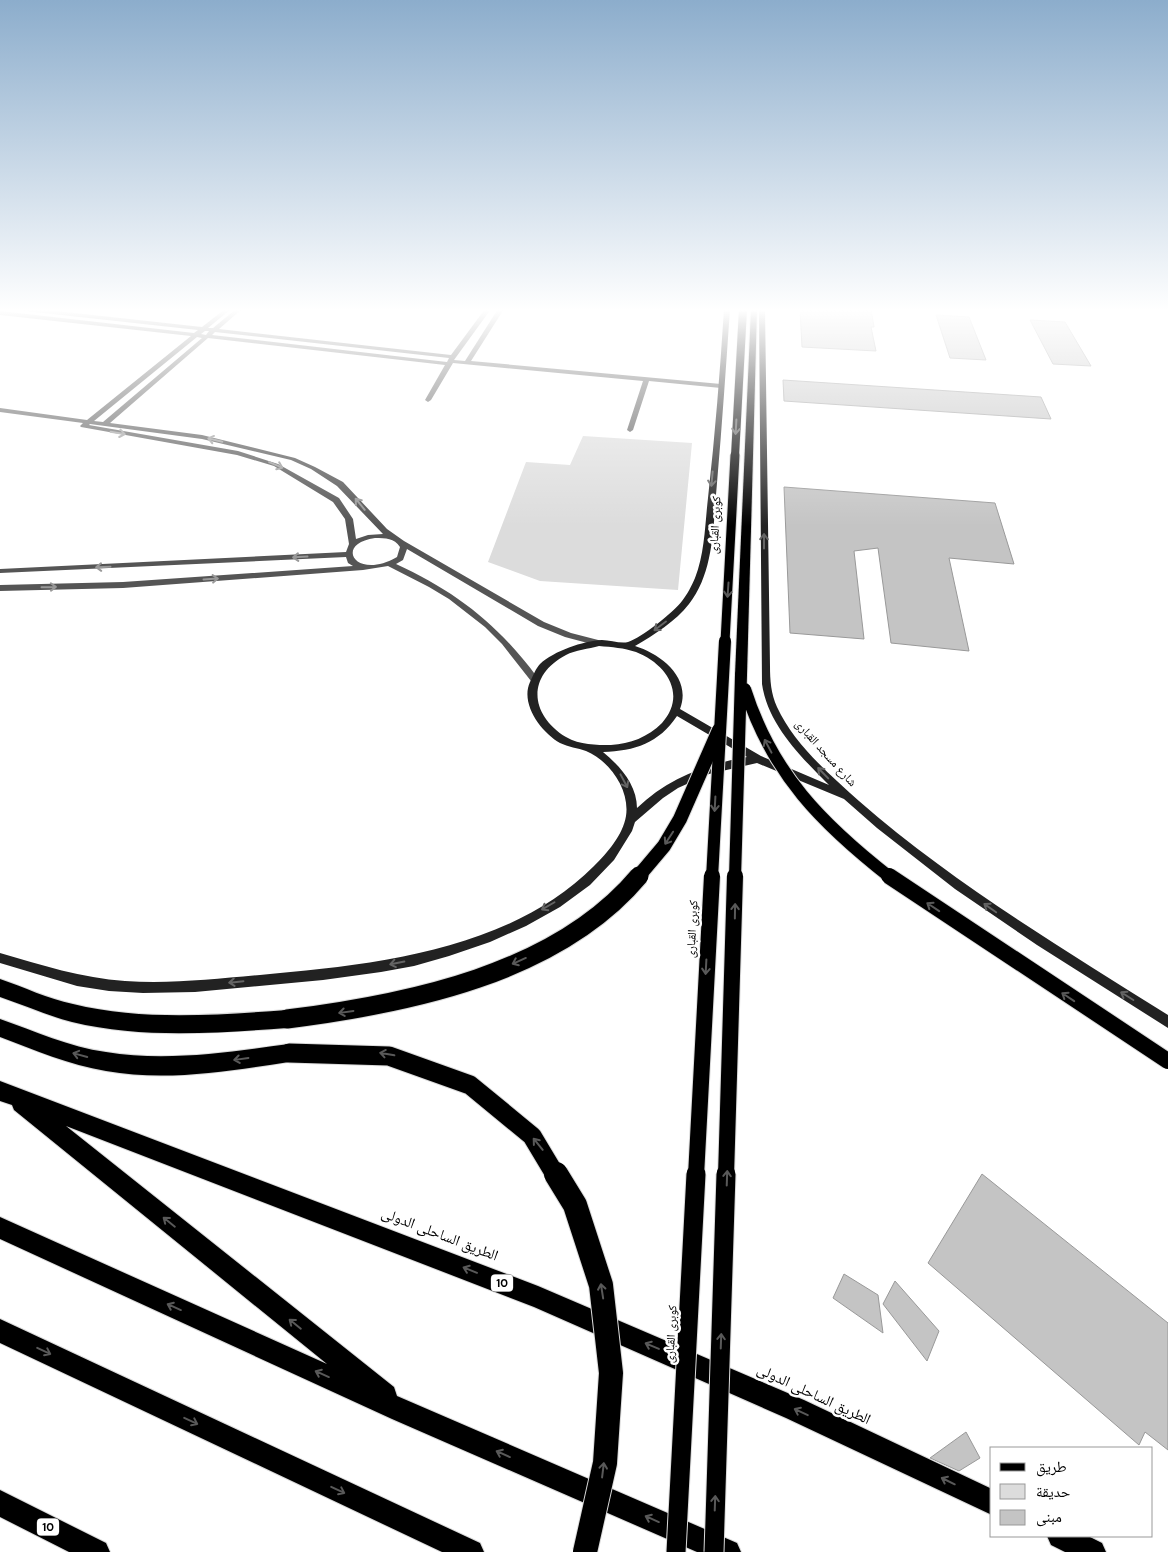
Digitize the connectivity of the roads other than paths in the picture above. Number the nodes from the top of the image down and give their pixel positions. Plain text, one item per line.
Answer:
1 (139, 381) edge
2 (153, 381) edge
3 (439, 381) edge
4 (646, 381) edge
5 (673, 381) edge
6 (721, 381) edge
7 (739, 381) edge
8 (752, 381) edge
9 (763, 381) edge
10 (721, 386) junction
11 (428, 400) dead end
12 (0, 410) edge
13 (0, 417) edge
14 (105, 423) junction
15 (87, 424) junction
16 (97, 430) junction
17 (630, 430) dead end
18 (399, 540) junction
19 (353, 546) junction
20 (349, 554) junction
21 (390, 564) junction
22 (130, 566) junction
23 (370, 568) junction
24 (0, 571) edge
25 (123, 585) junction
26 (0, 588) edge
27 (599, 643) junction
28 (628, 646) junction
29 (742, 675) junction
30 (534, 679) junction
31 (676, 711) junction
32 (718, 730) junction
33 (590, 748) junction
34 (758, 759) junction
35 (849, 797) junction
36 (632, 819) junction
37 (0, 958) edge
38 (0, 988) edge
39 (1168, 1022) edge
40 (0, 1028) edge
41 (1168, 1061) edge
42 (5, 1093) edge
43 (0, 1228) edge
44 (0, 1331) edge
45 (401, 1410) junction
46 (990, 1501) edge
47 (0, 1503) edge
48 (1062, 1537) edge
49 (96, 1552) edge
50 (471, 1552) edge
51 (585, 1552) edge
52 (676, 1552) edge
53 (714, 1552) edge
54 (728, 1552) edge
55 (1093, 1552) edge

1 - 15 street
2 - 14 street
3 - 11 street
4 - 17 street
5 - 10 street
6 - 10 street
7 -> 32 main road, كوبرى القبارى, bridge
8 - 29 main road
35 -> 9 street, شارع مسجد القبارى
10 -> 28 street
12 - 15 street
13 - 15 street
14 - 15 street
14 - 16 street
18 -> 14 street
15 - 16 street
16 -> 19 street
18 - 19 street
18 - 21 street
18 - 27 street
19 - 20 street
20 -> 22 street
20 - 23 street
21 - 23 street
21 - 30 street
22 -> 24 street
22 - 25 street
25 -> 23 street
26 -> 25 street
27 - 28 street
27 - 30 street
28 - 31 street
41 -> 29 main road, bridge
53 -> 29 main road, bridge
30 - 33 street
31 - 33 street
31 - 34 street
32 -> 38 highway, bridge
32 -> 52 main road, كوبرى القبارى, bridge
33 -> 36 street
34 - 35 street
34 - 36 street
39 -> 35 street, شارع مسجد القبارى
36 -> 37 street
51 -> 40 highway, bridge
45 -> 42 highway
46 -> 42 highway, الطريق الساحلى الدولى / 10
45 -> 43 highway
44 -> 50 highway
54 -> 45 highway
47 - 49 highway, 10
48 - 55 highway

